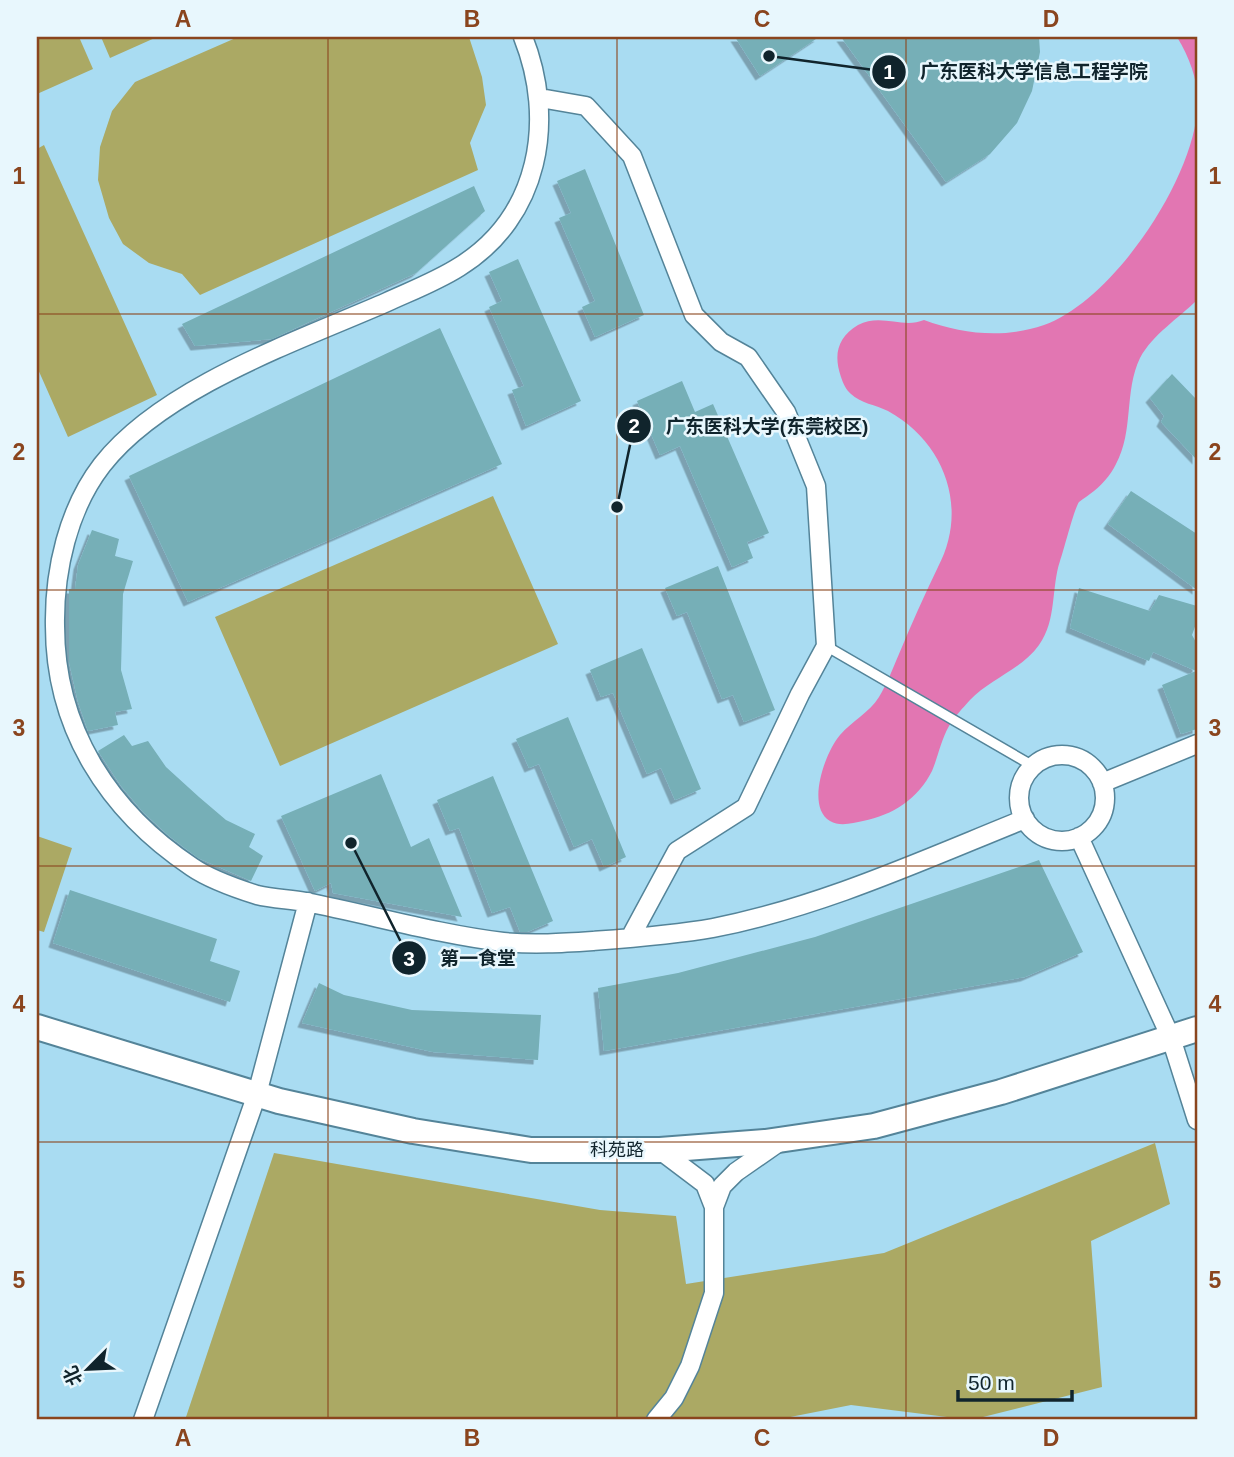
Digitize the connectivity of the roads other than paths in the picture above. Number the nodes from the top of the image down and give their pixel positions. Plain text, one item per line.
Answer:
1 (523, 37) edge
2 (540, 97) junction
3 (826, 646) junction
4 (1197, 744) edge
5 (1033, 766) junction
6 (1102, 783) junction
7 (1025, 819) junction
8 (1079, 837) junction
9 (308, 902) junction
10 (630, 938) junction
11 (37, 1027) edge
12 (1197, 1029) edge
13 (1171, 1038) junction
14 (257, 1094) junction
15 (1197, 1120) edge
16 (783, 1140) junction
17 (660, 1150) junction
18 (714, 1207) junction
19 (143, 1420) edge
20 (656, 1420) edge

1 - 2 street
2 - 3 street
2 - 9 street
3 - 5 lane
3 - 10 street
4 - 6 street
5 - 6 street
5 - 7 street
6 - 8 street
7 - 8 street
7 - 10 street
8 - 13 street
9 - 10 street
9 - 14 street
11 - 14 street, 科苑路
12 - 13 street, 科苑路
13 - 15 street
13 - 16 street, 科苑路
14 - 17 street, 科苑路
14 - 19 street
16 - 17 street, 科苑路
16 - 18 street
17 - 18 street
18 - 20 street

